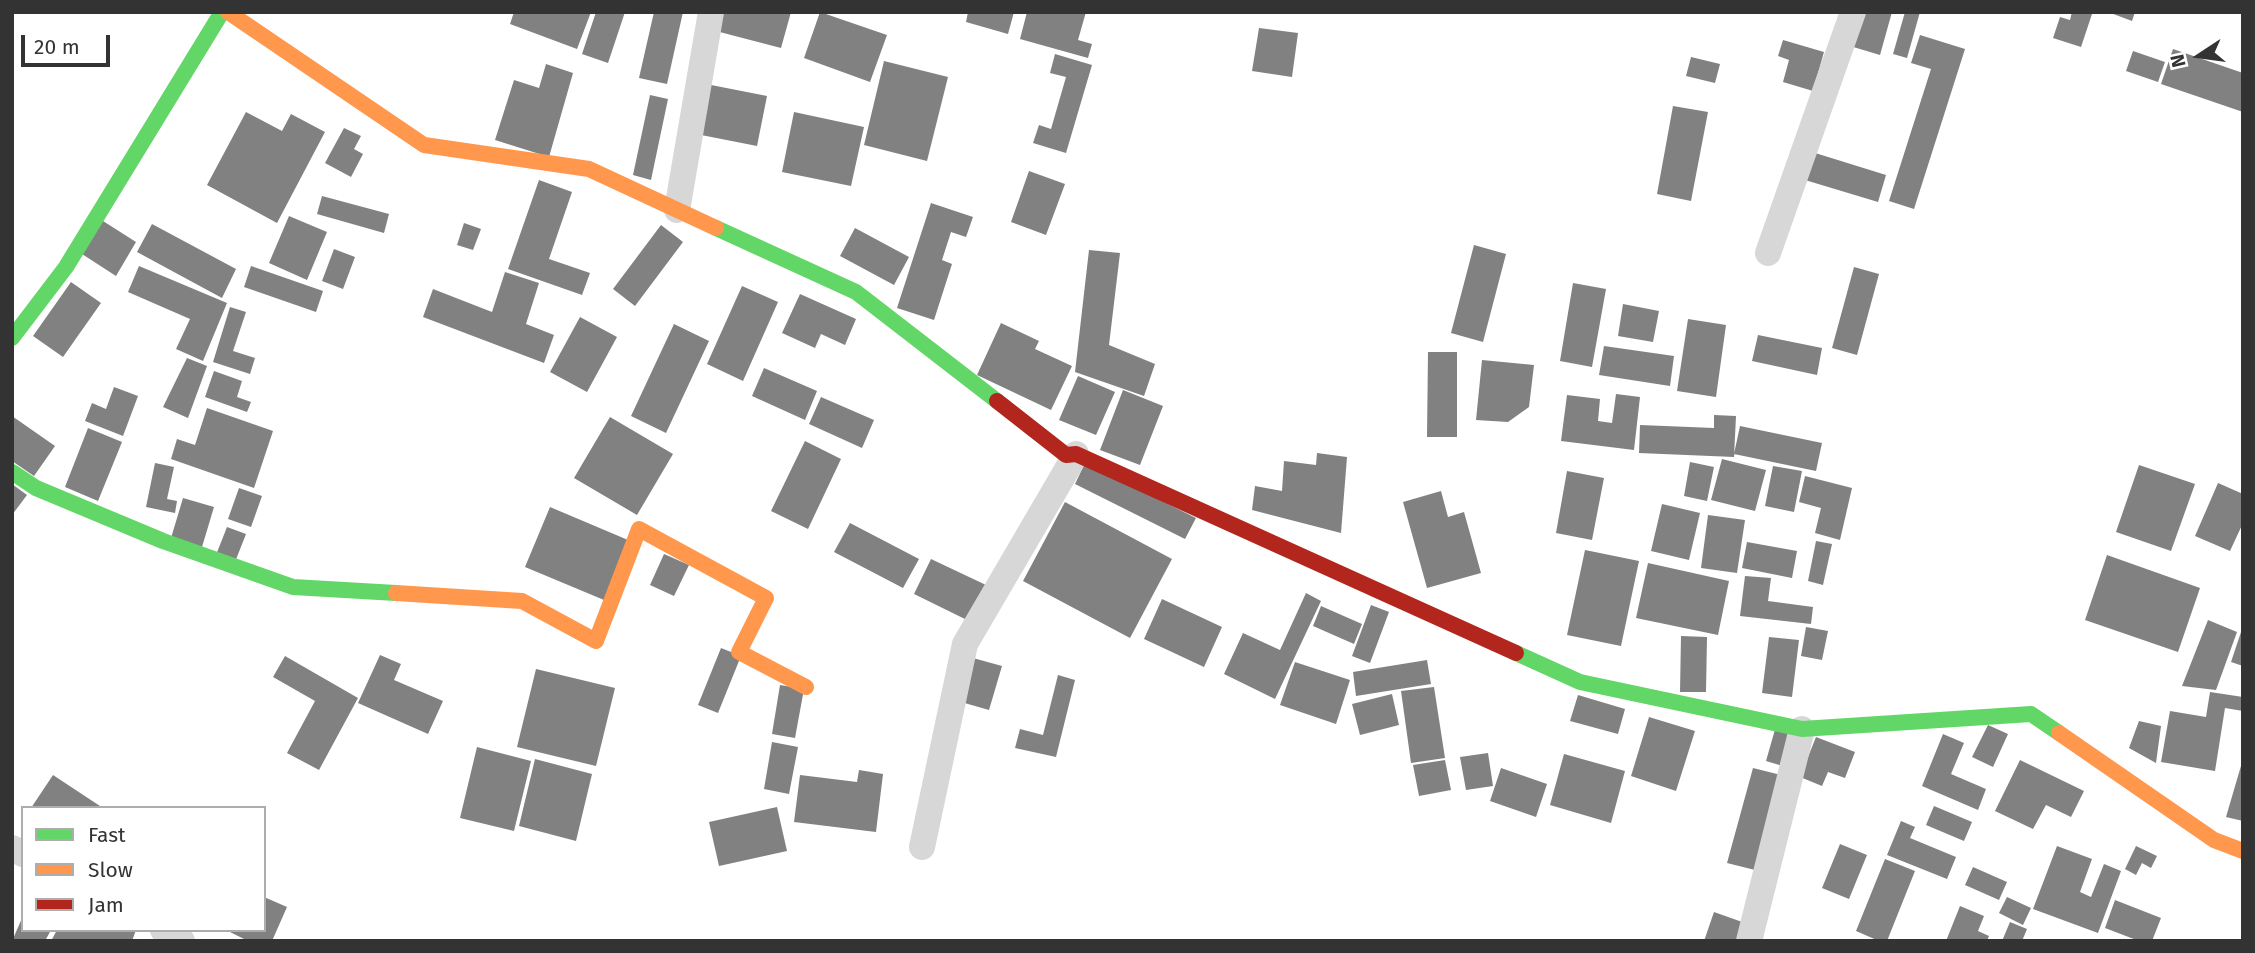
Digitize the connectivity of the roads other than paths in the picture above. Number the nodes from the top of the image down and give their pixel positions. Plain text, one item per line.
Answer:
1 (222, 12) edge
2 (228, 12) edge
3 (711, 12) edge
4 (1853, 12) edge
5 (677, 210) junction
6 (1768, 253) dead end
7 (12, 338) edge
8 (1076, 454) junction
9 (12, 472) edge
10 (806, 687) dead end
11 (1801, 729) junction
12 (922, 848) dead end
13 (2243, 851) edge
14 (166, 932) edge
15 (182, 941) edge
16 (1749, 941) edge

1 - 7 street
2 - 5 street
3 - 5 street
4 - 6 street
5 - 8 street
8 - 11 street
8 - 12 street
9 - 10 street
11 - 13 street
11 - 16 street
14 - 15 street

